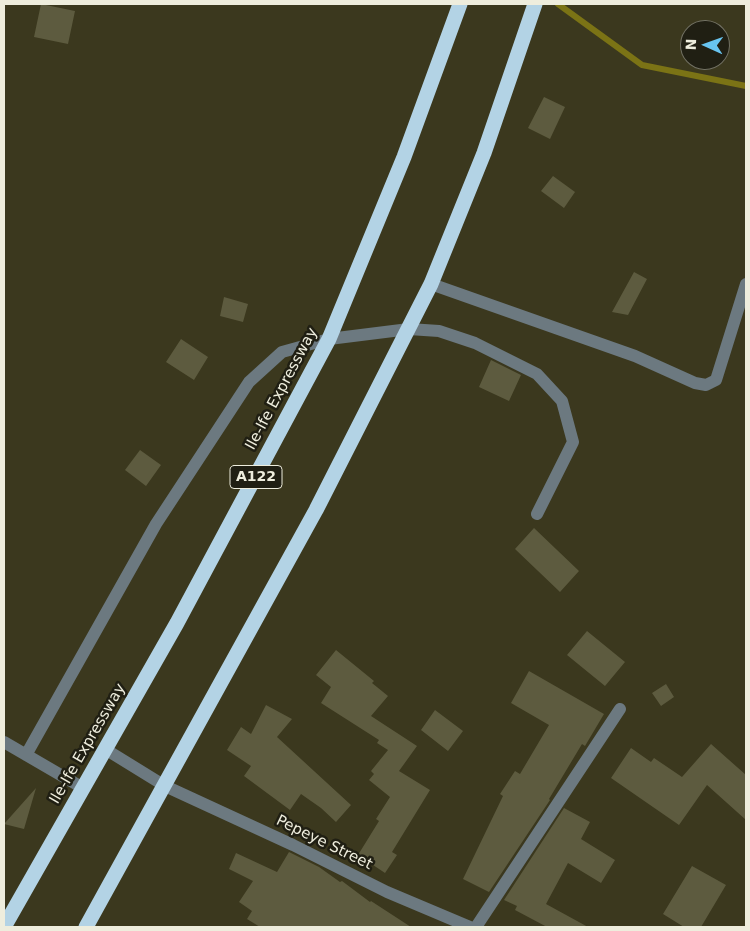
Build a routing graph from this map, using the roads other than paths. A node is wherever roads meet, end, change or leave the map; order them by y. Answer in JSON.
{"nodes":[{"id":1,"x":460,"y":4,"type":"edge"},
{"id":2,"x":535,"y":4,"type":"edge"},
{"id":3,"x":431,"y":284,"type":"junction"},
{"id":4,"x":746,"y":284,"type":"edge"},
{"id":5,"x":409,"y":328,"type":"junction"},
{"id":6,"x":329,"y":339,"type":"junction"},
{"id":7,"x":537,"y":514,"type":"dead end"},
{"id":8,"x":620,"y":710,"type":"dead end"},
{"id":9,"x":4,"y":742,"type":"edge"},
{"id":10,"x":105,"y":749,"type":"junction"},
{"id":11,"x":26,"y":755,"type":"junction"},
{"id":12,"x":165,"y":786,"type":"junction"},
{"id":13,"x":83,"y":788,"type":"junction"},
{"id":14,"x":4,"y":927,"type":"edge"},
{"id":15,"x":86,"y":927,"type":"edge"},
{"id":16,"x":470,"y":927,"type":"edge"},
{"id":17,"x":476,"y":927,"type":"edge"}],
"edges":[{"from":1,"to":6,"type":"highway","name":"Ile-Ife Expressway","number":"A122"},
{"from":2,"to":3,"type":"highway"},
{"from":3,"to":4,"type":"street"},
{"from":3,"to":5,"type":"highway"},
{"from":5,"to":6,"type":"street"},
{"from":5,"to":7,"type":"street"},
{"from":5,"to":12,"type":"highway"},
{"from":6,"to":10,"type":"highway","name":"Ile-Ife Expressway","number":"A122"},
{"from":6,"to":11,"type":"street"},
{"from":8,"to":17,"type":"street"},
{"from":9,"to":11,"type":"street"},
{"from":10,"to":12,"type":"street","name":"Pepeye Street"},
{"from":10,"to":13,"type":"highway","name":"Ile-Ife Expressway","number":"A122"},
{"from":11,"to":13,"type":"street"},
{"from":12,"to":15,"type":"highway"},
{"from":12,"to":16,"type":"street","name":"Pepeye Street"},
{"from":13,"to":14,"type":"highway","name":"Ile-Ife Expressway","number":"A122"}]}
